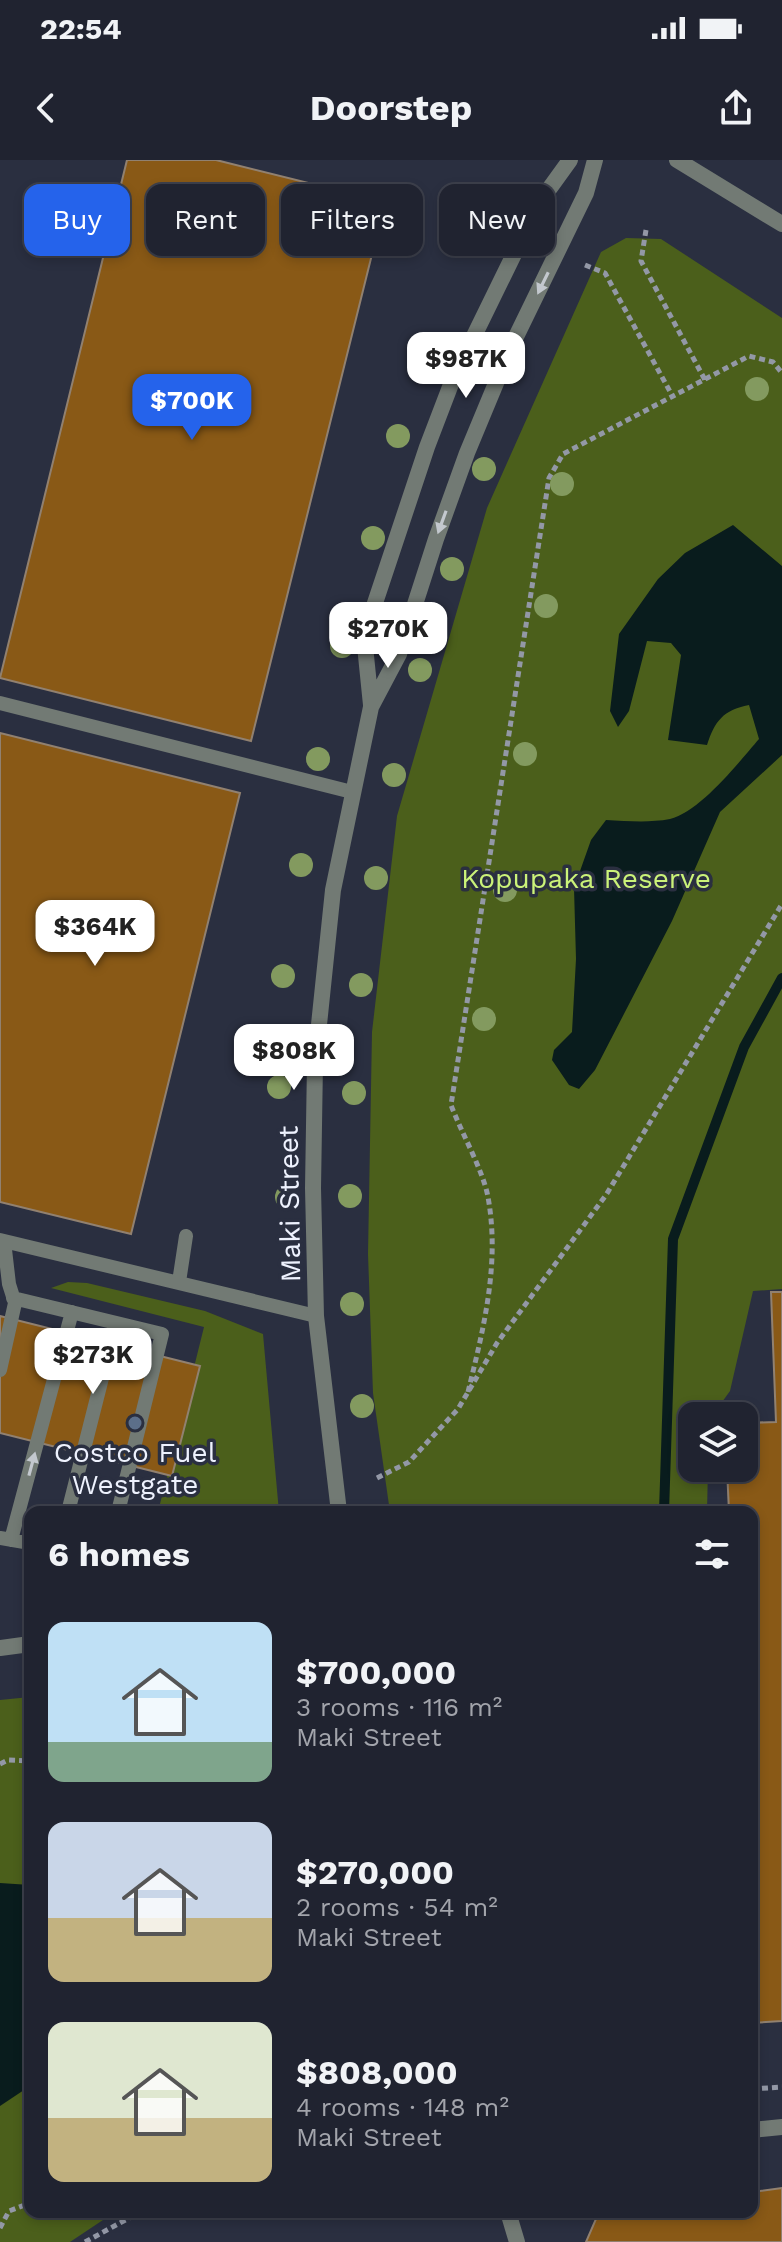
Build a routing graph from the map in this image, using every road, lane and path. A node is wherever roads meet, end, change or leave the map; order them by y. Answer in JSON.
{"nodes":[{"id":1,"x":570,"y":160,"type":"edge"},
{"id":2,"x":595,"y":160,"type":"edge"},
{"id":3,"x":677,"y":160,"type":"edge"},
{"id":4,"x":782,"y":224,"type":"edge"},
{"id":5,"x":646,"y":230,"type":"dead end"},
{"id":6,"x":585,"y":265,"type":"dead end"},
{"id":7,"x":782,"y":373,"type":"edge"},
{"id":8,"x":705,"y":380,"type":"junction"},
{"id":9,"x":673,"y":397,"type":"junction"},
{"id":10,"x":0,"y":703,"type":"edge"},
{"id":11,"x":371,"y":707,"type":"junction"},
{"id":12,"x":352,"y":792,"type":"junction"},
{"id":13,"x":782,"y":904,"type":"edge"},
{"id":14,"x":186,"y":1236,"type":"dead end"},
{"id":15,"x":2,"y":1240,"type":"edge"},
{"id":16,"x":179,"y":1282,"type":"junction"},
{"id":17,"x":13,"y":1298,"type":"junction"},
{"id":18,"x":72,"y":1312,"type":"junction"},
{"id":19,"x":316,"y":1316,"type":"junction"},
{"id":20,"x":116,"y":1323,"type":"junction"},
{"id":21,"x":0,"y":1370,"type":"edge"},
{"id":22,"x":468,"y":1392,"type":"junction"},
{"id":23,"x":377,"y":1478,"type":"dead end"},
{"id":24,"x":70,"y":1506,"type":"edge"},
{"id":25,"x":119,"y":1506,"type":"edge"},
{"id":26,"x":338,"y":1506,"type":"edge"},
{"id":27,"x":6,"y":1539,"type":"edge"},
{"id":28,"x":24,"y":1645,"type":"edge"},
{"id":29,"x":0,"y":1648,"type":"edge"},
{"id":30,"x":24,"y":1761,"type":"edge"},
{"id":31,"x":0,"y":1764,"type":"edge"},
{"id":32,"x":782,"y":2087,"type":"edge"},
{"id":33,"x":758,"y":2089,"type":"edge"},
{"id":34,"x":782,"y":2127,"type":"edge"},
{"id":35,"x":758,"y":2129,"type":"edge"},
{"id":36,"x":24,"y":2205,"type":"edge"},
{"id":37,"x":126,"y":2218,"type":"edge"},
{"id":38,"x":510,"y":2218,"type":"edge"},
{"id":39,"x":0,"y":2228,"type":"edge"},
{"id":40,"x":85,"y":2242,"type":"edge"},
{"id":41,"x":517,"y":2242,"type":"edge"}],
"edges":[{"from":1,"to":11,"type":"street","name":"Maki Street"},
{"from":2,"to":11,"type":"street","name":"Maki Street","one_way":true},
{"from":3,"to":4,"type":"street"},
{"from":5,"to":8,"type":"path"},
{"from":6,"to":9,"type":"path"},
{"from":7,"to":8,"type":"path"},
{"from":8,"to":9,"type":"path"},
{"from":9,"to":22,"type":"path"},
{"from":10,"to":12,"type":"lane"},
{"from":11,"to":12,"type":"street","name":"Maki Street"},
{"from":12,"to":19,"type":"street","name":"Maki Street"},
{"from":13,"to":22,"type":"path"},
{"from":14,"to":16,"type":"lane"},
{"from":15,"to":16,"type":"lane"},
{"from":15,"to":17,"type":"lane"},
{"from":16,"to":19,"type":"lane"},
{"from":17,"to":18,"type":"lane"},
{"from":17,"to":21,"type":"lane"},
{"from":18,"to":20,"type":"lane"},
{"from":27,"to":18,"type":"lane","one_way":true},
{"from":19,"to":26,"type":"street","name":"Maki Street"},
{"from":20,"to":24,"type":"lane"},
{"from":20,"to":25,"type":"lane"},
{"from":22,"to":23,"type":"path"},
{"from":28,"to":29,"type":"street"},
{"from":30,"to":31,"type":"path"},
{"from":32,"to":33,"type":"path"},
{"from":34,"to":35,"type":"street"},
{"from":36,"to":39,"type":"path"},
{"from":37,"to":40,"type":"path"},
{"from":38,"to":41,"type":"street"}]}
